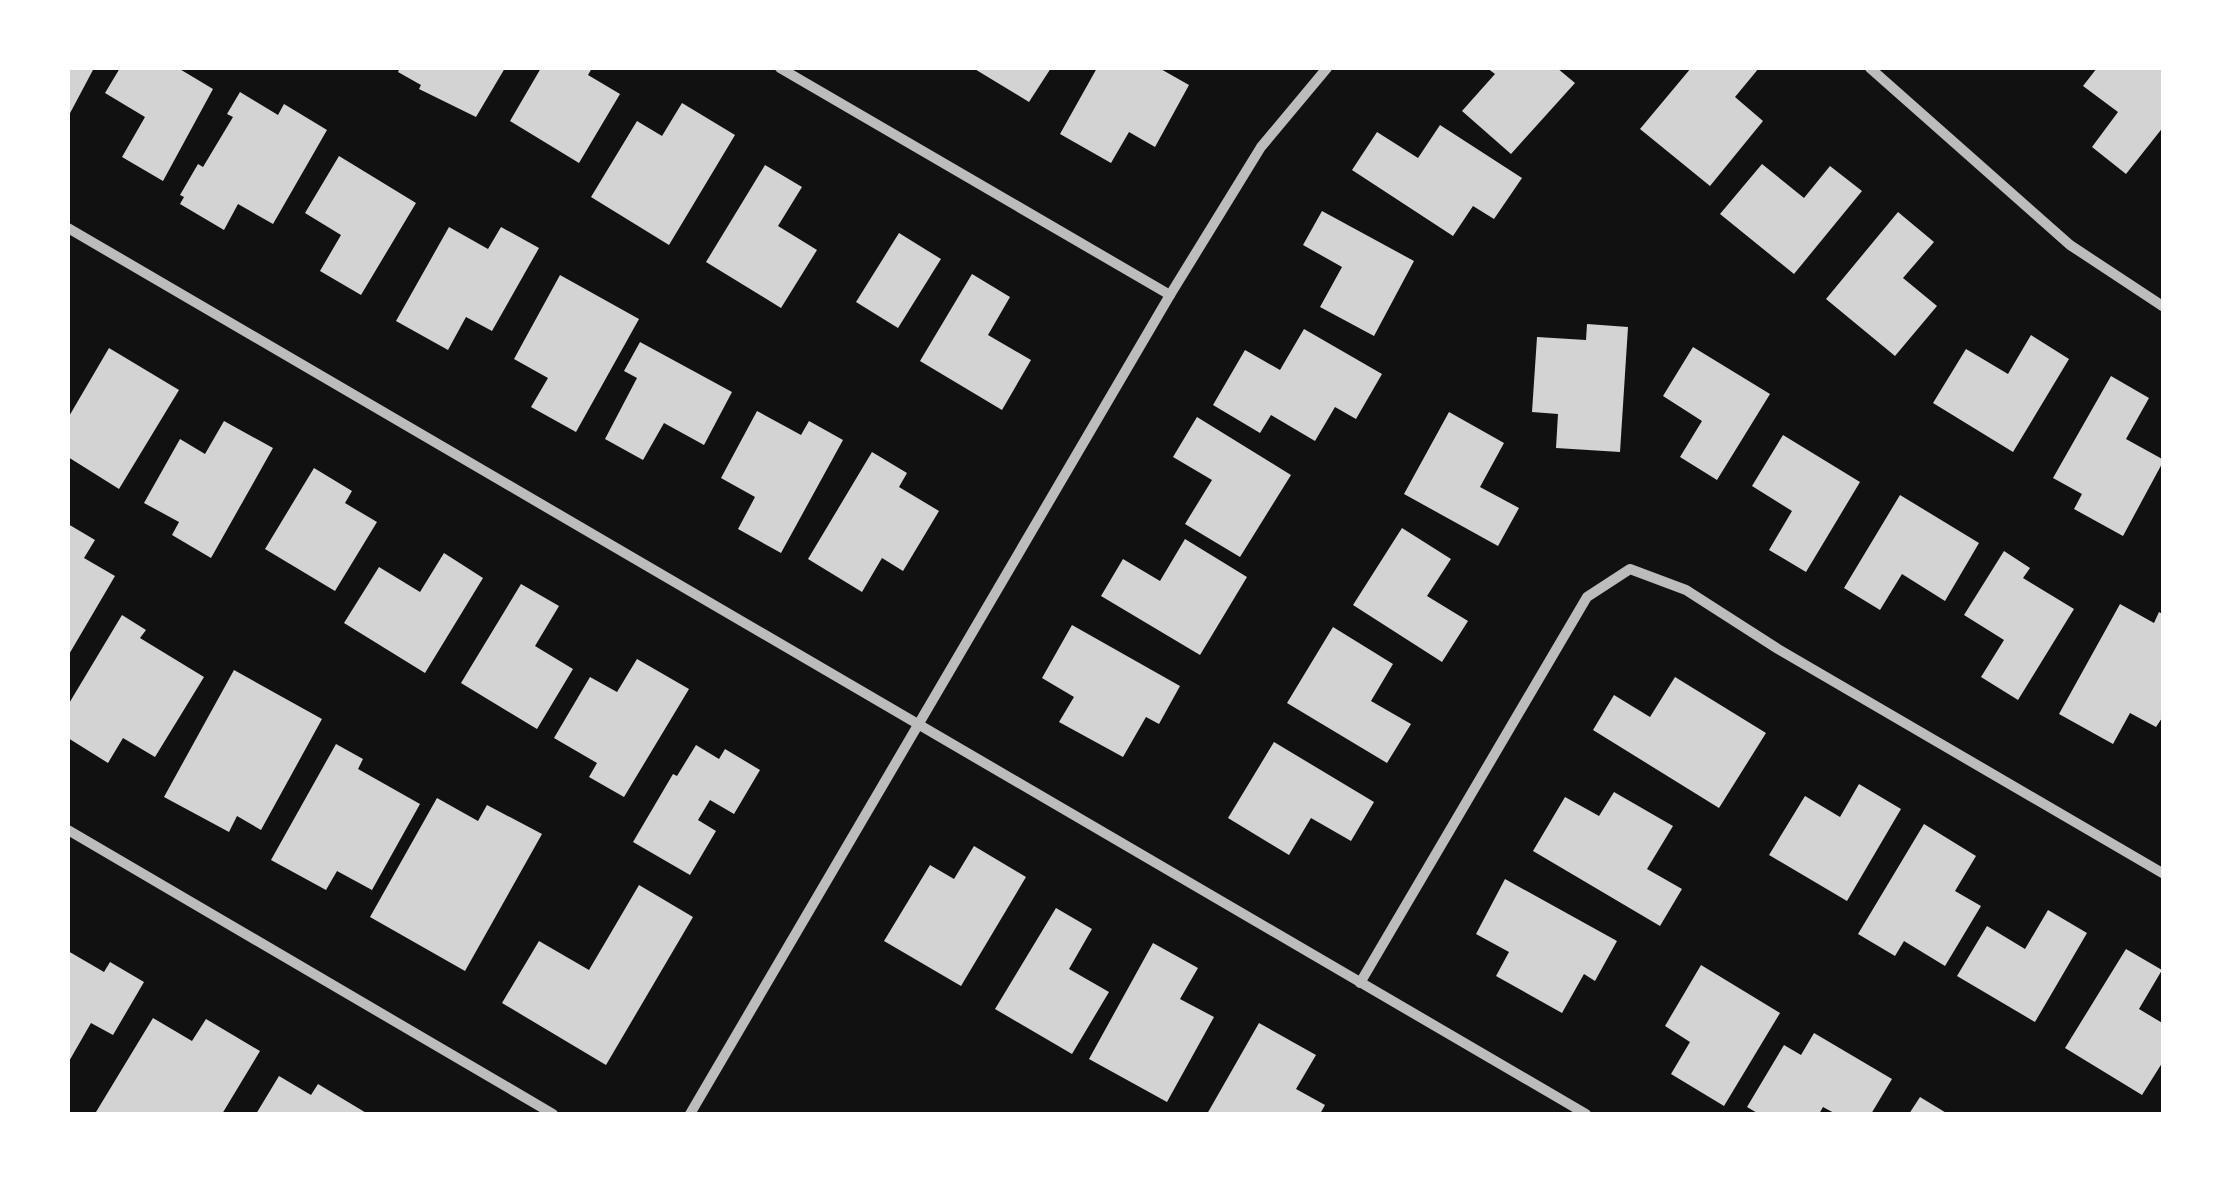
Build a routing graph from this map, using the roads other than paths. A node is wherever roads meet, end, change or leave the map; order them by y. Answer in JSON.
{"nodes":[{"id":1,"x":780,"y":68,"type":"edge"},
{"id":2,"x":1327,"y":68,"type":"edge"},
{"id":3,"x":1870,"y":68,"type":"edge"},
{"id":4,"x":68,"y":228,"type":"edge"},
{"id":5,"x":1170,"y":295,"type":"junction"},
{"id":6,"x":2164,"y":307,"type":"edge"},
{"id":7,"x":918,"y":725,"type":"junction"},
{"id":8,"x":68,"y":830,"type":"edge"},
{"id":9,"x":2164,"y":874,"type":"edge"},
{"id":10,"x":1360,"y":983,"type":"junction"},
{"id":11,"x":552,"y":1114,"type":"edge"},
{"id":12,"x":690,"y":1114,"type":"edge"},
{"id":13,"x":1586,"y":1114,"type":"edge"}],
"edges":[{"from":1,"to":5,"type":"street"},
{"from":2,"to":5,"type":"street"},
{"from":3,"to":6,"type":"street"},
{"from":4,"to":7,"type":"street"},
{"from":5,"to":7,"type":"street"},
{"from":7,"to":10,"type":"street"},
{"from":7,"to":12,"type":"street"},
{"from":8,"to":11,"type":"street"},
{"from":9,"to":10,"type":"street"},
{"from":10,"to":13,"type":"street"}]}
